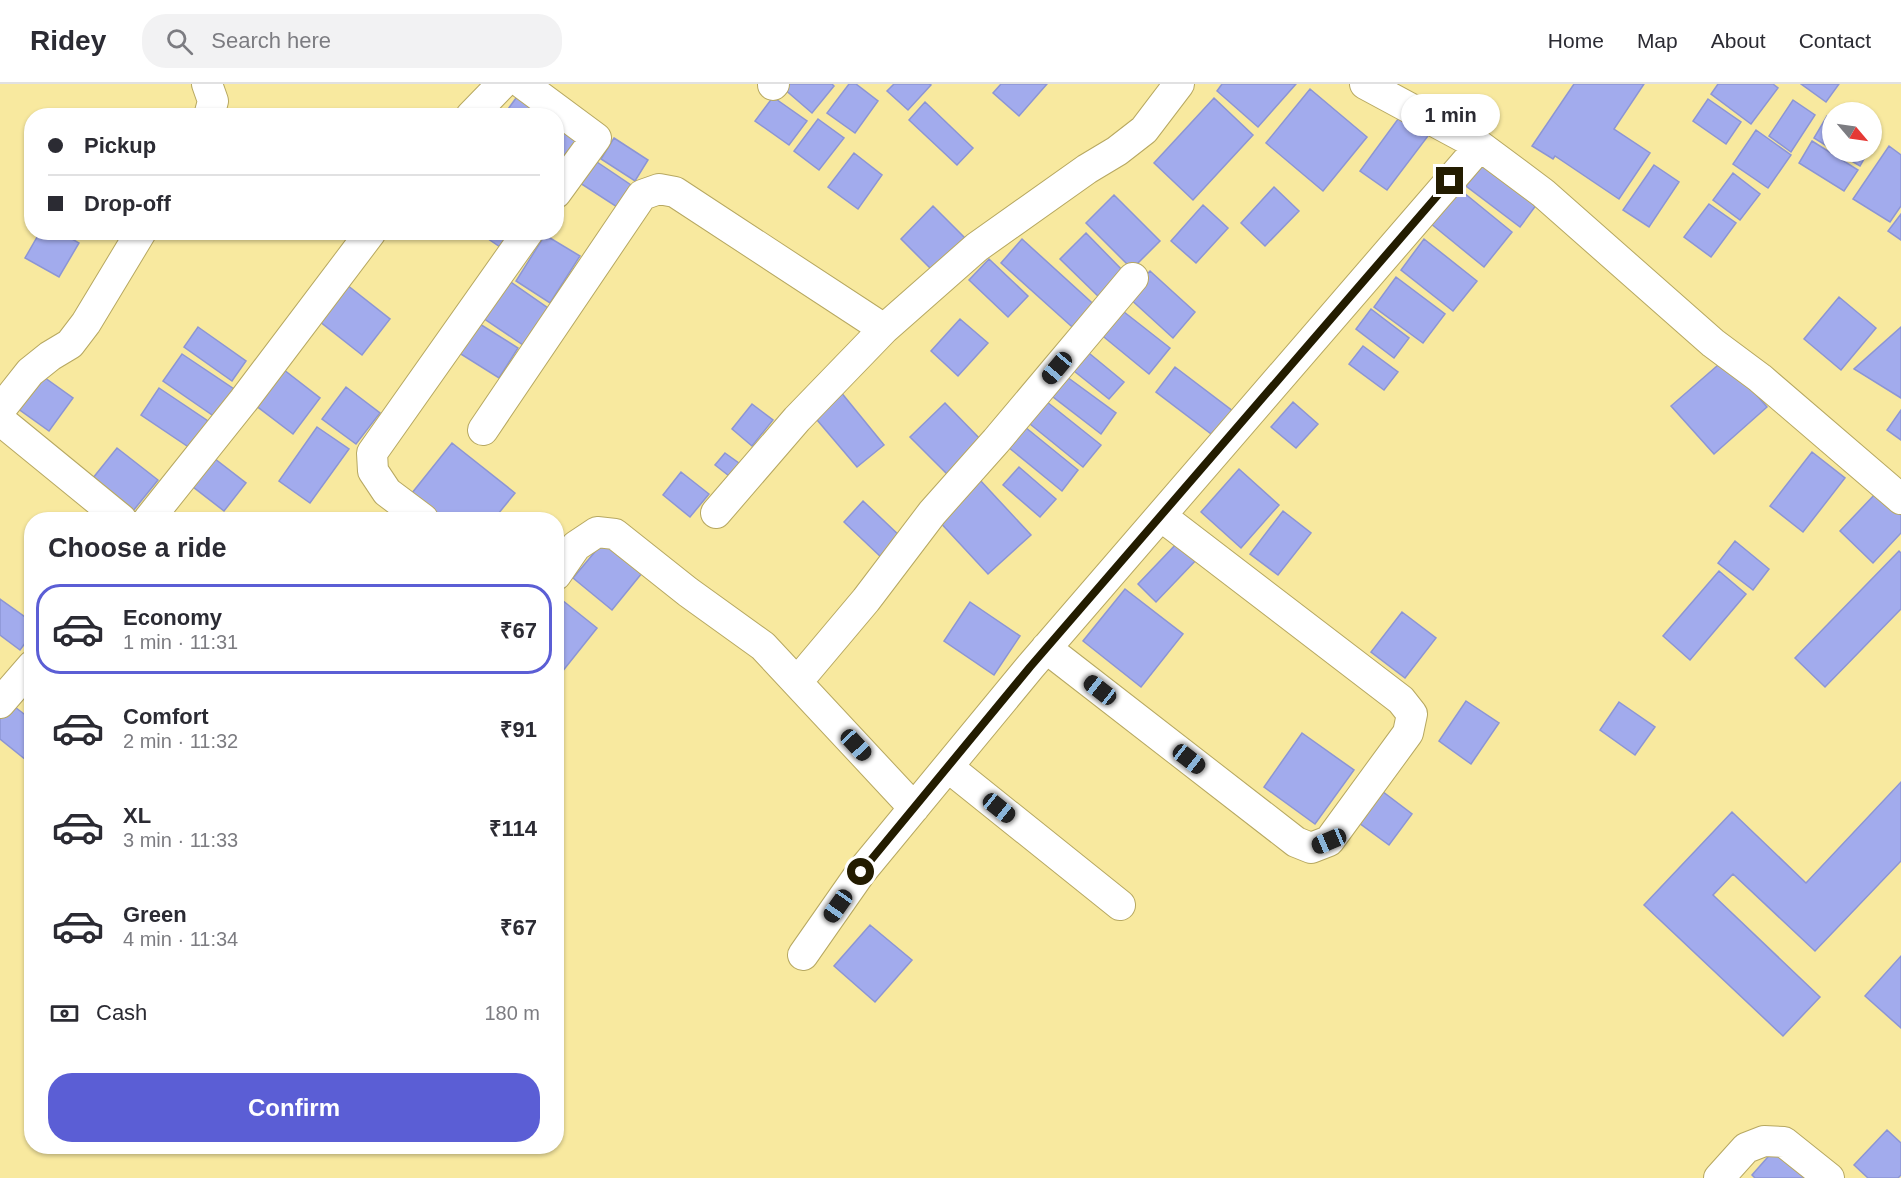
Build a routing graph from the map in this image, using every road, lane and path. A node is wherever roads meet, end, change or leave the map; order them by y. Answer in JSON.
{"nodes":[{"id":1,"x":207,"y":84,"type":"edge"},
{"id":2,"x":502,"y":84,"type":"edge"},
{"id":3,"x":523,"y":84,"type":"edge"},
{"id":4,"x":1179,"y":84,"type":"edge"},
{"id":5,"x":1365,"y":84,"type":"edge"},
{"id":6,"x":211,"y":108,"type":"edge"},
{"id":7,"x":479,"y":108,"type":"edge"},
{"id":8,"x":555,"y":108,"type":"edge"},
{"id":9,"x":564,"y":114,"type":"edge"},
{"id":10,"x":1480,"y":146,"type":"junction"},
{"id":11,"x":564,"y":182,"type":"edge"},
{"id":12,"x":136,"y":240,"type":"edge"},
{"id":13,"x":365,"y":240,"type":"edge"},
{"id":14,"x":522,"y":240,"type":"edge"},
{"id":15,"x":1133,"y":278,"type":"dead end"},
{"id":16,"x":884,"y":328,"type":"junction"},
{"id":17,"x":0,"y":410,"type":"edge"},
{"id":18,"x":0,"y":420,"type":"edge"},
{"id":19,"x":483,"y":430,"type":"dead end"},
{"id":20,"x":1901,"y":499,"type":"edge"},
{"id":21,"x":112,"y":512,"type":"edge"},
{"id":22,"x":155,"y":512,"type":"edge"},
{"id":23,"x":414,"y":512,"type":"edge"},
{"id":24,"x":716,"y":513,"type":"dead end"},
{"id":25,"x":1161,"y":516,"type":"junction"},
{"id":26,"x":564,"y":563,"type":"edge"},
{"id":27,"x":1046,"y":648,"type":"junction"},
{"id":28,"x":24,"y":675,"type":"edge"},
{"id":29,"x":797,"y":682,"type":"junction"},
{"id":30,"x":0,"y":703,"type":"edge"},
{"id":31,"x":948,"y":767,"type":"junction"},
{"id":32,"x":914,"y":808,"type":"junction"},
{"id":33,"x":1120,"y":905,"type":"dead end"},
{"id":34,"x":803,"y":955,"type":"dead end"},
{"id":35,"x":1719,"y":1178,"type":"edge"},
{"id":36,"x":1829,"y":1178,"type":"edge"}],
"edges":[{"from":1,"to":6,"type":"street"},
{"from":2,"to":7,"type":"street"},
{"from":3,"to":8,"type":"street"},
{"from":4,"to":16,"type":"street"},
{"from":5,"to":10,"type":"street"},
{"from":9,"to":11,"type":"street"},
{"from":10,"to":20,"type":"street"},
{"from":10,"to":25,"type":"street"},
{"from":12,"to":17,"type":"street"},
{"from":13,"to":22,"type":"street"},
{"from":14,"to":23,"type":"street"},
{"from":15,"to":29,"type":"street"},
{"from":16,"to":19,"type":"street"},
{"from":16,"to":24,"type":"street"},
{"from":18,"to":21,"type":"street"},
{"from":25,"to":27,"type":"street"},
{"from":25,"to":27,"type":"street"},
{"from":26,"to":29,"type":"street"},
{"from":27,"to":31,"type":"street"},
{"from":28,"to":30,"type":"street"},
{"from":29,"to":32,"type":"street"},
{"from":31,"to":32,"type":"street"},
{"from":31,"to":33,"type":"street"},
{"from":32,"to":34,"type":"street"},
{"from":35,"to":36,"type":"street"}]}
